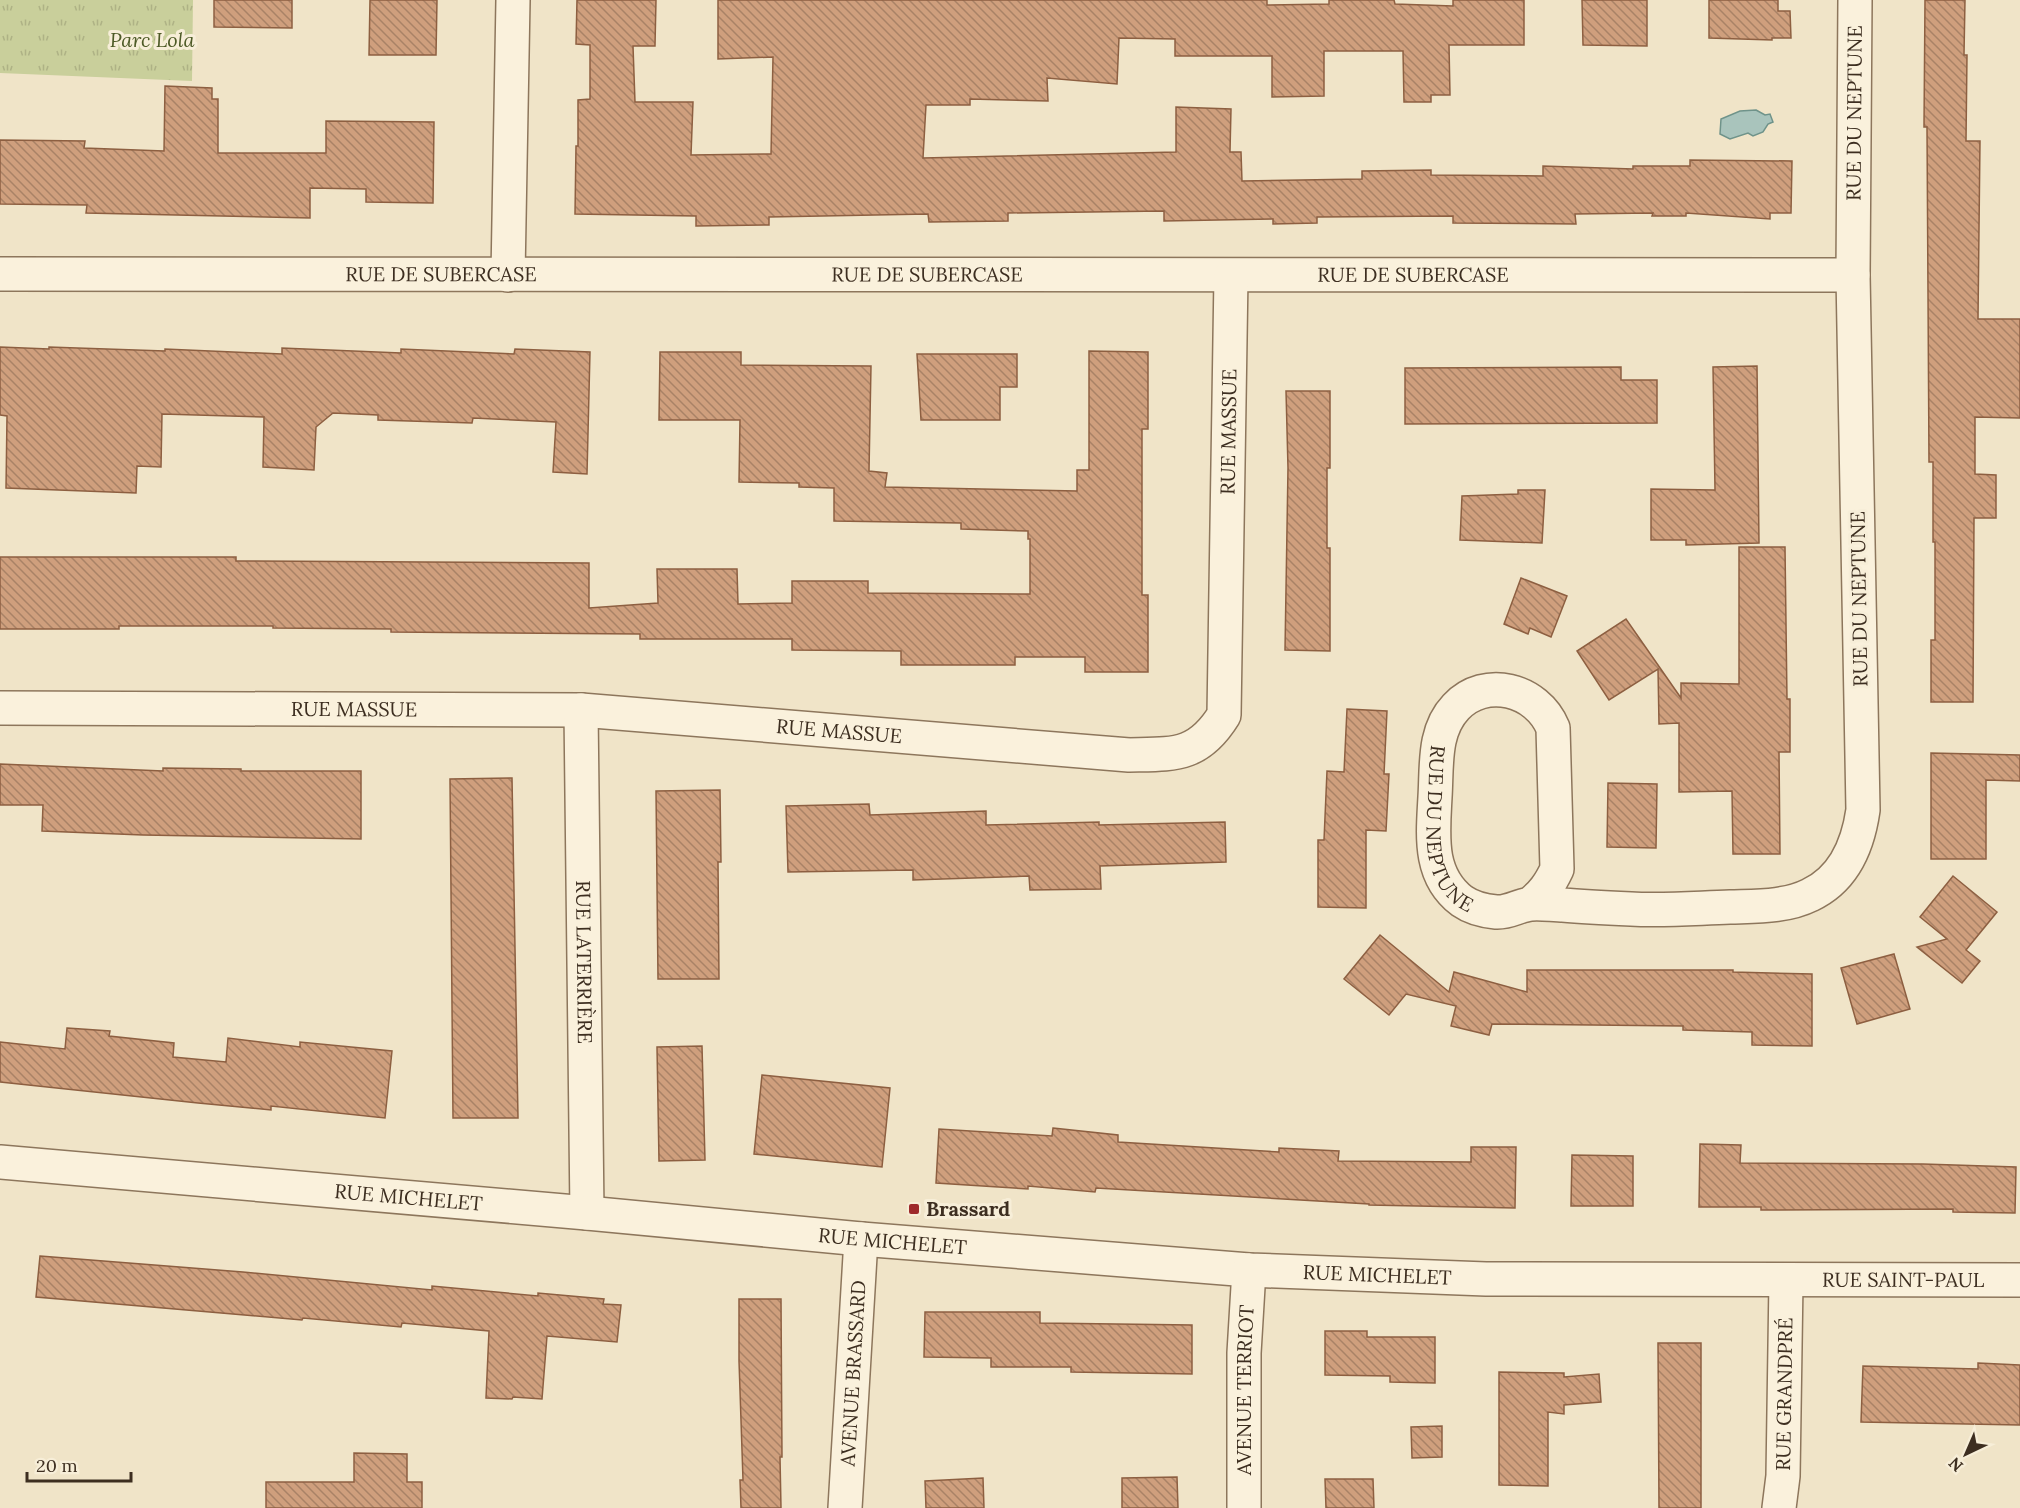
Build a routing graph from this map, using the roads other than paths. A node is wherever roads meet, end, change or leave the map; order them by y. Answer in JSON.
{"nodes":[{"id":1,"x":513,"y":0,"type":"edge"},
{"id":2,"x":1855,"y":0,"type":"edge"},
{"id":3,"x":0,"y":274,"type":"edge"},
{"id":4,"x":508,"y":275,"type":"junction"},
{"id":5,"x":1852,"y":275,"type":"junction"},
{"id":6,"x":1231,"y":276,"type":"junction"},
{"id":7,"x":0,"y":708,"type":"edge"},
{"id":8,"x":581,"y":710,"type":"junction"},
{"id":9,"x":1530,"y":904,"type":"junction"},
{"id":10,"x":0,"y":1162,"type":"edge"},
{"id":11,"x":587,"y":1213,"type":"junction"},
{"id":12,"x":861,"y":1239,"type":"junction"},
{"id":13,"x":1249,"y":1270,"type":"junction"},
{"id":14,"x":2020,"y":1280,"type":"edge"},
{"id":15,"x":1786,"y":1281,"type":"junction"},
{"id":16,"x":845,"y":1508,"type":"edge"},
{"id":17,"x":1244,"y":1508,"type":"edge"},
{"id":18,"x":1779,"y":1508,"type":"edge"}],
"edges":[{"from":1,"to":4,"type":"street"},
{"from":2,"to":5,"type":"street","name":"RUE DU NEPTUNE"},
{"from":3,"to":4,"type":"street","name":"RUE DE SUBERCASE"},
{"from":4,"to":6,"type":"street","name":"RUE DE SUBERCASE"},
{"from":5,"to":6,"type":"street","name":"RUE DE SUBERCASE"},
{"from":5,"to":9,"type":"street","name":"RUE DU NEPTUNE"},
{"from":6,"to":8,"type":"street","name":"RUE MASSUE"},
{"from":7,"to":8,"type":"street","name":"RUE MASSUE"},
{"from":8,"to":11,"type":"street","name":"RUE LATERRIÈRE"},
{"from":9,"to":9,"type":"street","name":"RUE DU NEPTUNE"},
{"from":10,"to":11,"type":"street","name":"RUE MICHELET"},
{"from":11,"to":12,"type":"street","name":"RUE MICHELET"},
{"from":12,"to":13,"type":"street","name":"RUE MICHELET"},
{"from":12,"to":16,"type":"street","name":"AVENUE BRASSARD"},
{"from":13,"to":15,"type":"street","name":"RUE MICHELET"},
{"from":13,"to":17,"type":"street","name":"AVENUE TERRIOT"},
{"from":14,"to":15,"type":"street","name":"RUE SAINT-PAUL"},
{"from":15,"to":18,"type":"street","name":"RUE GRANDPRÉ"}]}
